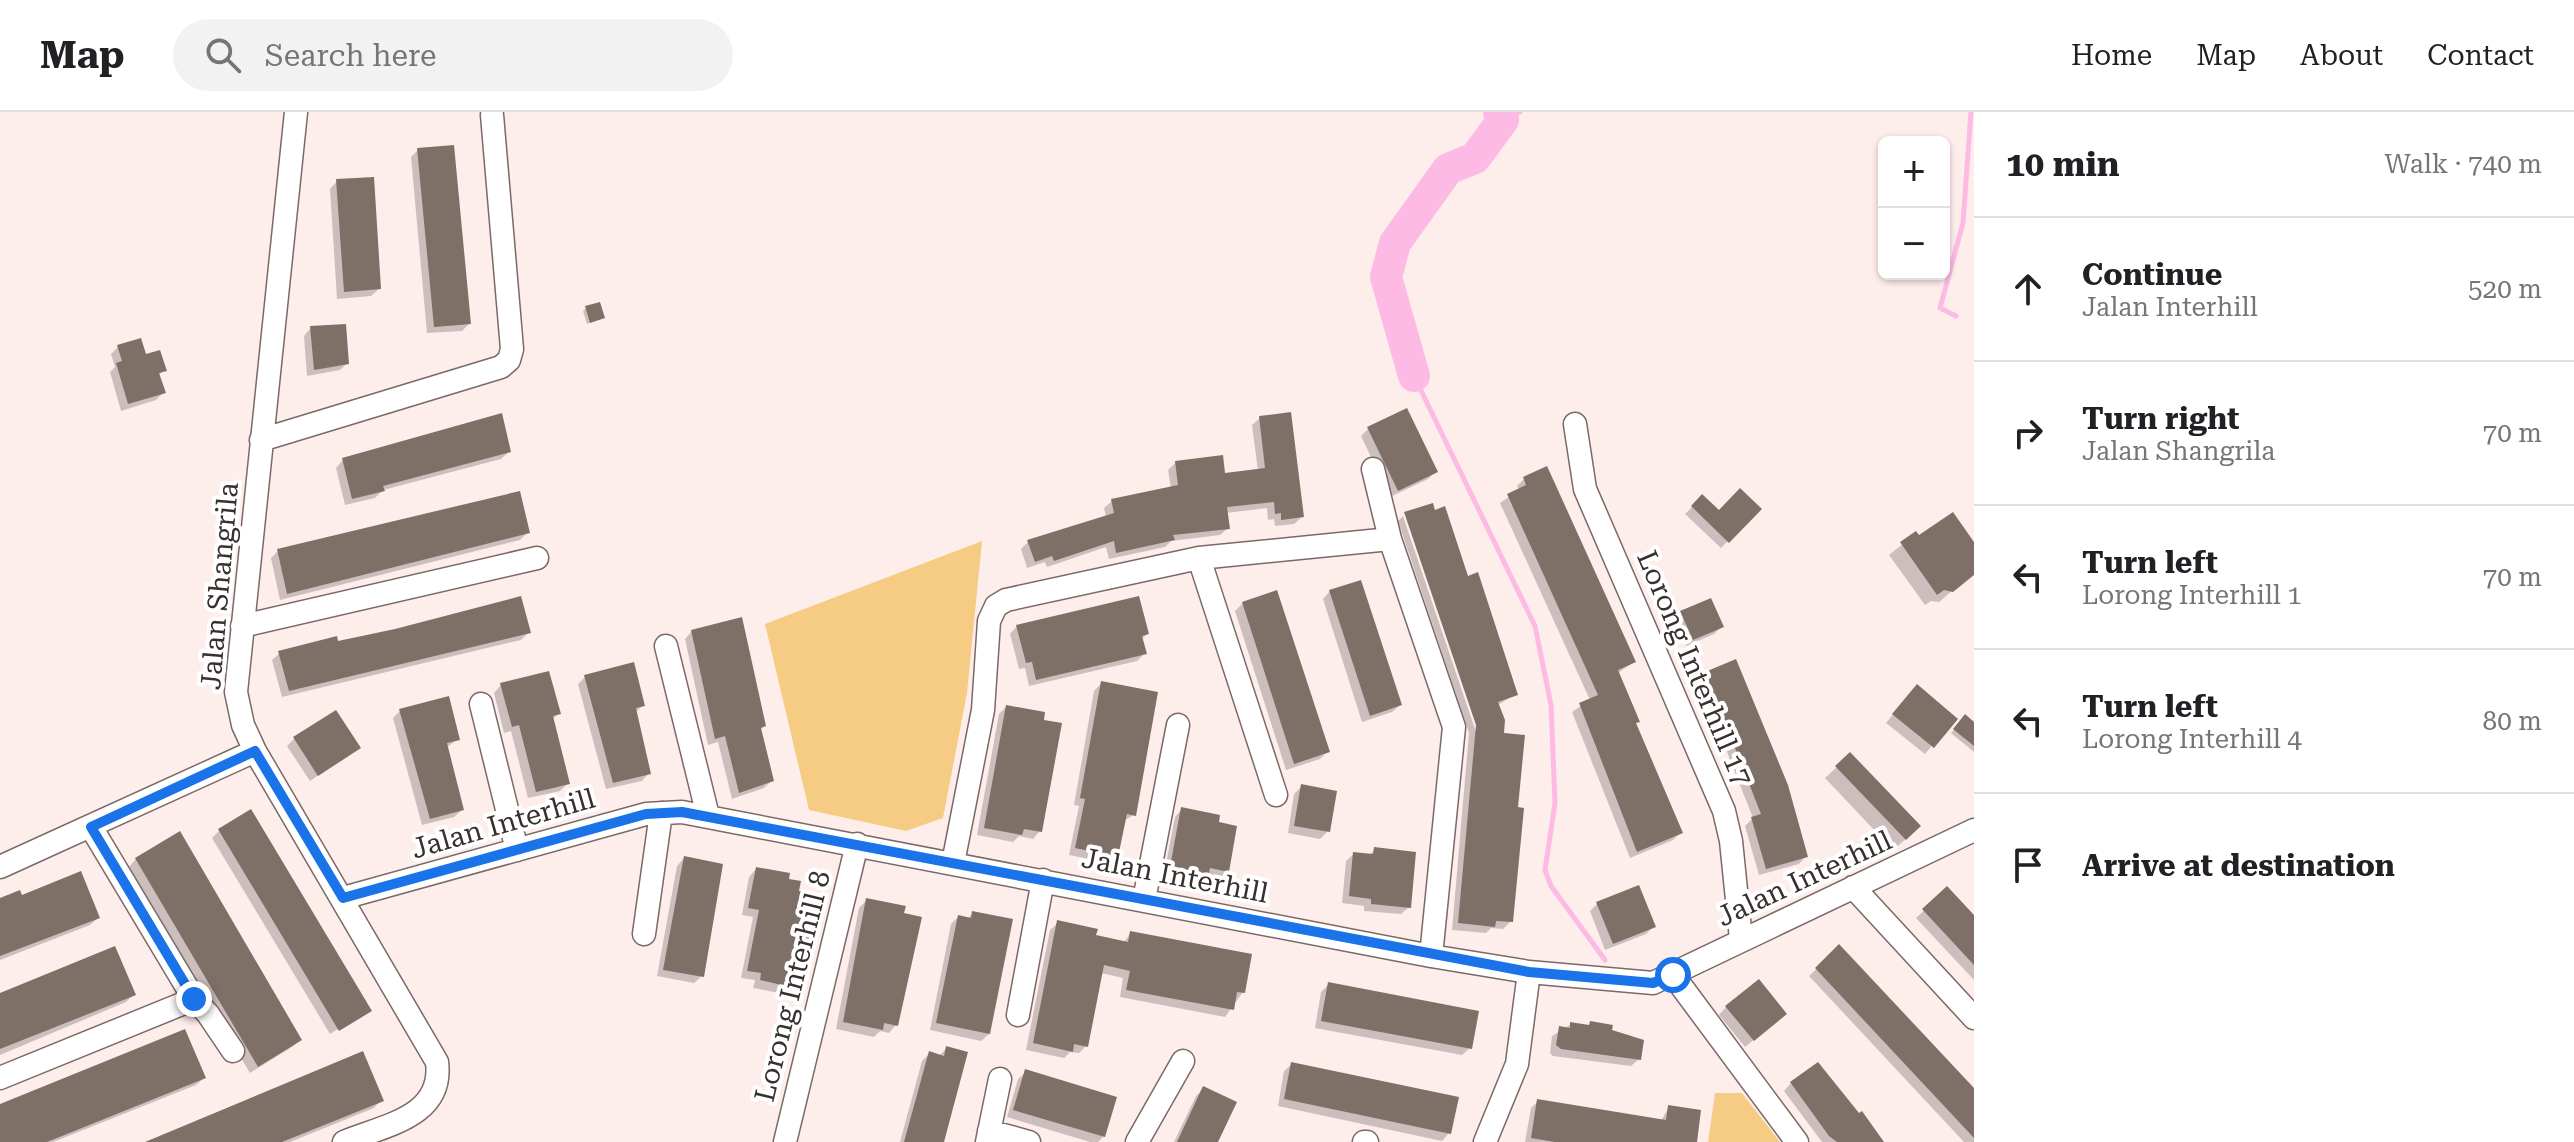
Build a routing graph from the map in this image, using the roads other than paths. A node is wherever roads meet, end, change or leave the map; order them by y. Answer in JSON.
{"nodes":[{"id":1,"x":296,"y":112,"type":"edge"},
{"id":2,"x":492,"y":115,"type":"dead end"},
{"id":3,"x":1575,"y":424,"type":"dead end"},
{"id":4,"x":261,"y":440,"type":"junction"},
{"id":5,"x":1373,"y":469,"type":"dead end"},
{"id":6,"x":1390,"y":539,"type":"junction"},
{"id":7,"x":537,"y":558,"type":"dead end"},
{"id":8,"x":1199,"y":558,"type":"junction"},
{"id":9,"x":242,"y":626,"type":"junction"},
{"id":10,"x":666,"y":646,"type":"dead end"},
{"id":11,"x":481,"y":704,"type":"dead end"},
{"id":12,"x":1178,"y":725,"type":"dead end"},
{"id":13,"x":255,"y":751,"type":"junction"},
{"id":14,"x":1276,"y":795,"type":"dead end"},
{"id":15,"x":661,"y":813,"type":"junction"},
{"id":16,"x":708,"y":816,"type":"junction"},
{"id":17,"x":91,"y":827,"type":"junction"},
{"id":18,"x":1974,"y":830,"type":"edge"},
{"id":19,"x":857,"y":844,"type":"junction"},
{"id":20,"x":517,"y":850,"type":"junction"},
{"id":21,"x":953,"y":863,"type":"junction"},
{"id":22,"x":0,"y":867,"type":"edge"},
{"id":23,"x":1043,"y":880,"type":"junction"},
{"id":24,"x":1853,"y":887,"type":"junction"},
{"id":25,"x":343,"y":898,"type":"junction"},
{"id":26,"x":1144,"y":900,"type":"junction"},
{"id":27,"x":644,"y":934,"type":"dead end"},
{"id":28,"x":1741,"y":939,"type":"junction"},
{"id":29,"x":1431,"y":956,"type":"junction"},
{"id":30,"x":1529,"y":972,"type":"junction"},
{"id":31,"x":1673,"y":975,"type":"junction"},
{"id":32,"x":194,"y":999,"type":"junction"},
{"id":33,"x":1018,"y":1015,"type":"dead end"},
{"id":34,"x":1974,"y":1018,"type":"edge"},
{"id":35,"x":233,"y":1051,"type":"dead end"},
{"id":36,"x":1183,"y":1061,"type":"dead end"},
{"id":37,"x":0,"y":1078,"type":"edge"},
{"id":38,"x":1000,"y":1079,"type":"dead end"},
{"id":39,"x":988,"y":1136,"type":"edge"},
{"id":40,"x":344,"y":1142,"type":"edge"},
{"id":41,"x":785,"y":1142,"type":"edge"},
{"id":42,"x":1029,"y":1142,"type":"edge"},
{"id":43,"x":1137,"y":1142,"type":"edge"},
{"id":44,"x":1485,"y":1142,"type":"edge"},
{"id":45,"x":1797,"y":1142,"type":"edge"}],
"edges":[{"from":1,"to":4,"type":"street","name":"Jalan Shangrila"},
{"from":2,"to":4,"type":"street"},
{"from":3,"to":28,"type":"street","name":"Lorong Interhill 17"},
{"from":4,"to":9,"type":"street","name":"Jalan Shangrila"},
{"from":5,"to":6,"type":"street"},
{"from":6,"to":8,"type":"street"},
{"from":6,"to":29,"type":"street"},
{"from":7,"to":9,"type":"street"},
{"from":8,"to":14,"type":"street"},
{"from":8,"to":21,"type":"street"},
{"from":9,"to":13,"type":"street","name":"Jalan Shangrila"},
{"from":10,"to":16,"type":"street"},
{"from":11,"to":20,"type":"street"},
{"from":12,"to":26,"type":"street"},
{"from":13,"to":17,"type":"street"},
{"from":13,"to":25,"type":"street","name":"Jalan Shangrila"},
{"from":15,"to":16,"type":"street","name":"Jalan Interhill"},
{"from":15,"to":20,"type":"street","name":"Jalan Interhill"},
{"from":15,"to":27,"type":"street"},
{"from":16,"to":19,"type":"street","name":"Jalan Interhill"},
{"from":17,"to":22,"type":"street"},
{"from":17,"to":32,"type":"street"},
{"from":18,"to":24,"type":"street","name":"Jalan Interhill"},
{"from":19,"to":21,"type":"street","name":"Jalan Interhill"},
{"from":19,"to":41,"type":"street","name":"Lorong Interhill 8"},
{"from":20,"to":25,"type":"street","name":"Jalan Interhill"},
{"from":21,"to":23,"type":"street","name":"Jalan Interhill"},
{"from":23,"to":26,"type":"street","name":"Jalan Interhill"},
{"from":23,"to":33,"type":"street"},
{"from":24,"to":28,"type":"street","name":"Jalan Interhill"},
{"from":24,"to":34,"type":"street"},
{"from":25,"to":40,"type":"street","name":"Jalan Shangrila"},
{"from":26,"to":29,"type":"street","name":"Jalan Interhill"},
{"from":28,"to":31,"type":"street","name":"Jalan Interhill"},
{"from":29,"to":30,"type":"street","name":"Jalan Interhill"},
{"from":30,"to":31,"type":"street","name":"Jalan Interhill"},
{"from":30,"to":44,"type":"street"},
{"from":31,"to":45,"type":"street"},
{"from":32,"to":35,"type":"street"},
{"from":32,"to":37,"type":"street"},
{"from":36,"to":43,"type":"street"},
{"from":38,"to":39,"type":"street"},
{"from":39,"to":42,"type":"street"}]}
